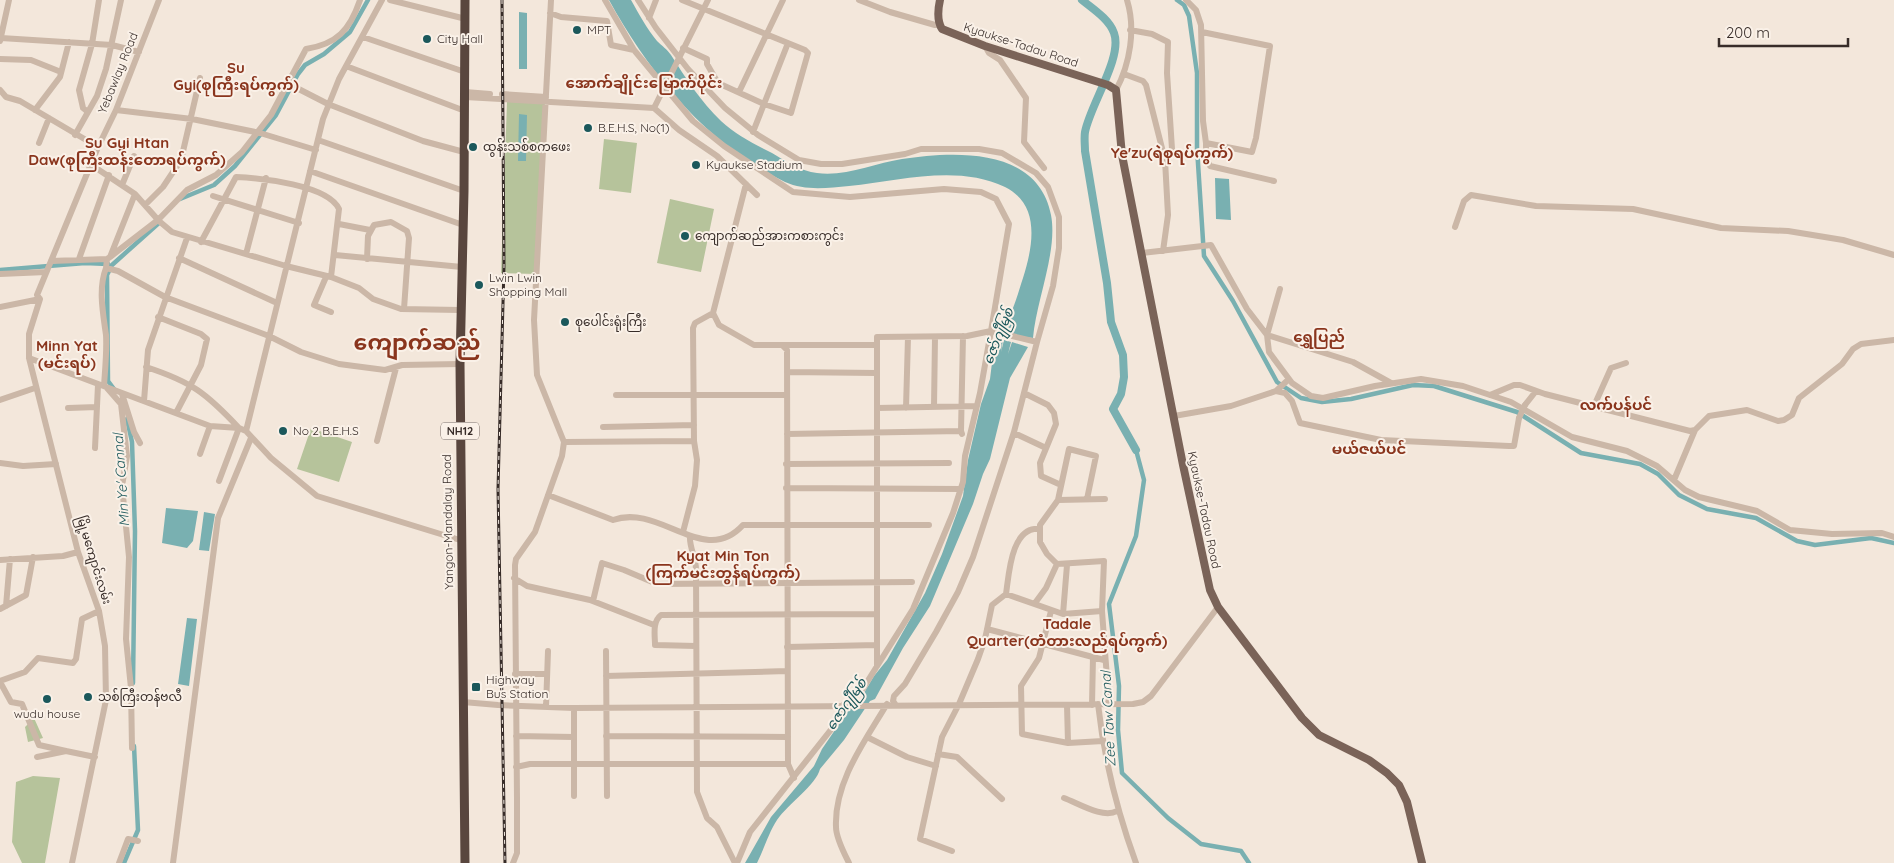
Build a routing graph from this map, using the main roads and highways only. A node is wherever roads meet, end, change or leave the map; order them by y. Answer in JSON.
{"nodes":[{"id":1,"x":465,"y":0,"type":"edge"},
{"id":2,"x":940,"y":0,"type":"edge"},
{"id":3,"x":465,"y":863,"type":"edge"},
{"id":4,"x":1422,"y":863,"type":"edge"}],
"edges":[{"from":1,"to":3,"type":"highway","name":"Yangon-Mandalay Road","number":"NH12"},
{"from":2,"to":4,"type":"main road","name":"Kyaukse-Tadau Road"}]}
